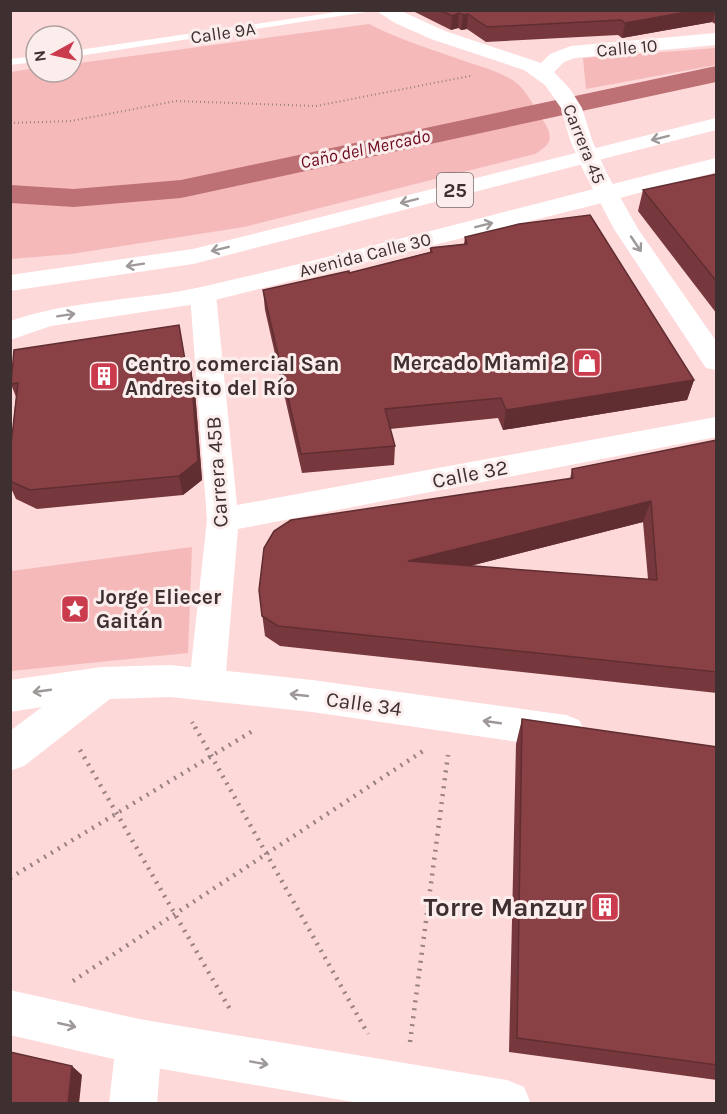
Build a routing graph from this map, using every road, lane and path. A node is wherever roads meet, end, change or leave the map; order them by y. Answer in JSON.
{"nodes":[{"id":1,"x":374,"y":10,"type":"edge"},
{"id":2,"x":384,"y":10,"type":"edge"},
{"id":3,"x":717,"y":39,"type":"edge"},
{"id":4,"x":84,"y":52,"type":"edge"},
{"id":5,"x":544,"y":71,"type":"junction"},
{"id":6,"x":471,"y":76,"type":"dead end"},
{"id":7,"x":10,"y":123,"type":"edge"},
{"id":8,"x":717,"y":124,"type":"edge"},
{"id":9,"x":588,"y":156,"type":"junction"},
{"id":10,"x":717,"y":165,"type":"edge"},
{"id":11,"x":605,"y":195,"type":"junction"},
{"id":12,"x":10,"y":283,"type":"edge"},
{"id":13,"x":203,"y":295,"type":"junction"},
{"id":14,"x":10,"y":332,"type":"edge"},
{"id":15,"x":717,"y":361,"type":"edge"},
{"id":16,"x":717,"y":427,"type":"edge"},
{"id":17,"x":223,"y":520,"type":"junction"},
{"id":18,"x":170,"y":681,"type":"junction"},
{"id":19,"x":102,"y":683,"type":"junction"},
{"id":20,"x":207,"y":684,"type":"junction"},
{"id":21,"x":10,"y":696,"type":"edge"},
{"id":22,"x":312,"y":696,"type":"junction"},
{"id":23,"x":50,"y":723,"type":"junction"},
{"id":24,"x":462,"y":726,"type":"junction"},
{"id":25,"x":601,"y":737,"type":"edge"},
{"id":26,"x":10,"y":754,"type":"edge"},
{"id":27,"x":211,"y":756,"type":"junction"},
{"id":28,"x":117,"y":813,"type":"junction"},
{"id":29,"x":266,"y":854,"type":"junction"},
{"id":30,"x":10,"y":878,"type":"edge"},
{"id":31,"x":175,"y":914,"type":"junction"},
{"id":32,"x":19,"y":1014,"type":"edge"},
{"id":33,"x":139,"y":1042,"type":"junction"},
{"id":34,"x":261,"y":1063,"type":"junction"},
{"id":35,"x":404,"y":1087,"type":"junction"},
{"id":36,"x":132,"y":1104,"type":"edge"},
{"id":37,"x":507,"y":1104,"type":"edge"}],
"edges":[{"from":1,"to":4,"type":"lane","name":"Calle 9A"},
{"from":2,"to":5,"type":"main road","name":"Carrera 45"},
{"from":3,"to":5,"type":"main road","name":"Calle 10"},
{"from":5,"to":9,"type":"main road","name":"Carrera 45"},
{"from":6,"to":7,"type":"path"},
{"from":8,"to":9,"type":"main road","name":"Avenida Calle 30","number":"25","one_way":true},
{"from":9,"to":11,"type":"main road","name":"Carrera 45"},
{"from":9,"to":12,"type":"main road","name":"Avenida Calle 30","number":"25","one_way":true},
{"from":10,"to":11,"type":"main road","name":"Avenida Calle 30","number":"25"},
{"from":13,"to":11,"type":"main road","name":"Avenida Calle 30","number":"25","one_way":true},
{"from":11,"to":15,"type":"main road","name":"Carrera 45","one_way":true},
{"from":14,"to":13,"type":"main road","name":"Avenida Calle 30","number":"25","one_way":true},
{"from":13,"to":17,"type":"main road","name":"Carrera 45B"},
{"from":16,"to":17,"type":"main road","name":"Calle 32"},
{"from":17,"to":20,"type":"main road","name":"Carrera 45B"},
{"from":18,"to":19,"type":"main road","name":"Calle 34"},
{"from":18,"to":20,"type":"main road","name":"Calle 34"},
{"from":18,"to":27,"type":"path"},
{"from":19,"to":21,"type":"main road","name":"Calle 34","one_way":true},
{"from":19,"to":23,"type":"main road"},
{"from":22,"to":20,"type":"main road","name":"Calle 34","one_way":true},
{"from":22,"to":24,"type":"main road","name":"Calle 34"},
{"from":22,"to":27,"type":"path"},
{"from":23,"to":26,"type":"main road"},
{"from":23,"to":28,"type":"path"},
{"from":25,"to":24,"type":"main road","name":"Calle 34","one_way":true},
{"from":24,"to":29,"type":"path"},
{"from":24,"to":35,"type":"path"},
{"from":27,"to":28,"type":"path"},
{"from":27,"to":29,"type":"path"},
{"from":28,"to":30,"type":"path"},
{"from":28,"to":31,"type":"path"},
{"from":29,"to":31,"type":"path"},
{"from":29,"to":35,"type":"path"},
{"from":31,"to":32,"type":"path"},
{"from":31,"to":34,"type":"path"},
{"from":32,"to":33,"type":"main road","one_way":true},
{"from":33,"to":34,"type":"main road","one_way":true},
{"from":33,"to":36,"type":"main road"},
{"from":34,"to":35,"type":"main road"},
{"from":35,"to":37,"type":"main road"}]}
